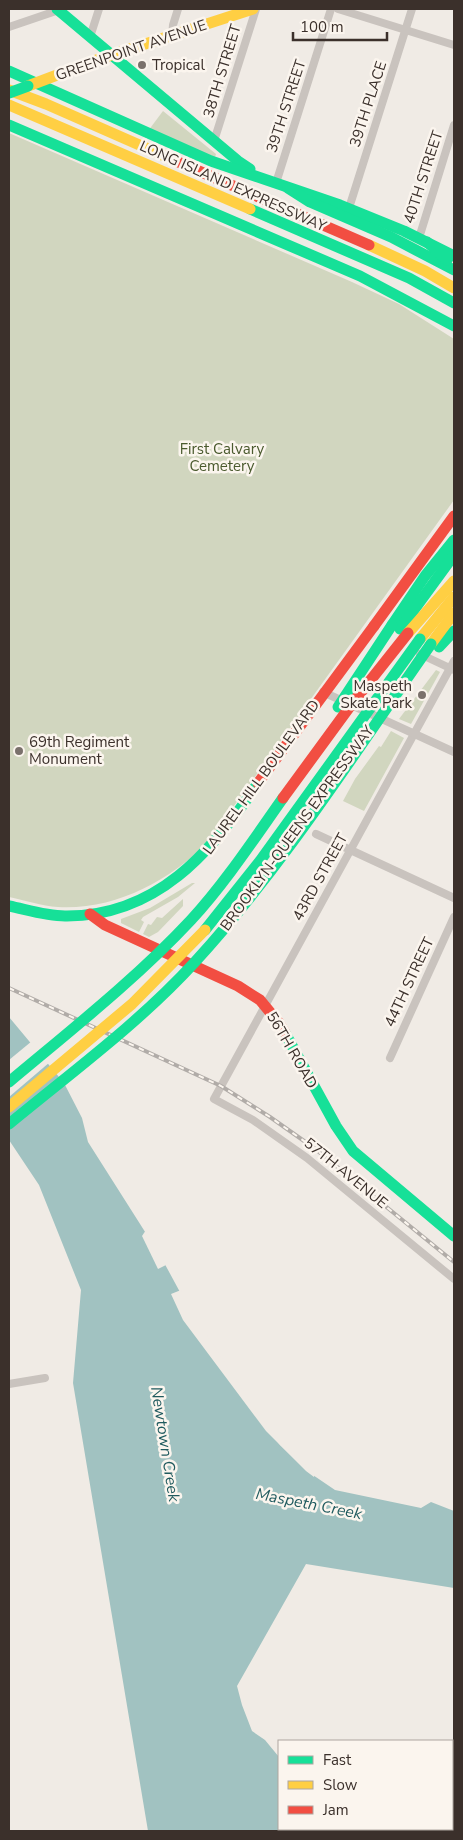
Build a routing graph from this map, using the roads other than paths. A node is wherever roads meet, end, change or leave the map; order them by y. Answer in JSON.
{"nodes":[{"id":1,"x":99,"y":9,"type":"edge"},
{"id":2,"x":178,"y":9,"type":"edge"},
{"id":3,"x":255,"y":9,"type":"edge"},
{"id":4,"x":331,"y":9,"type":"edge"},
{"id":5,"x":338,"y":9,"type":"edge"},
{"id":6,"x":412,"y":9,"type":"edge"},
{"id":7,"x":58,"y":10,"type":"edge"},
{"id":8,"x":9,"y":27,"type":"edge"},
{"id":9,"x":406,"y":30,"type":"junction"},
{"id":10,"x":172,"y":36,"type":"junction"},
{"id":11,"x":90,"y":37,"type":"junction"},
{"id":12,"x":454,"y":45,"type":"edge"},
{"id":13,"x":112,"y":55,"type":"junction"},
{"id":14,"x":9,"y":71,"type":"edge"},
{"id":15,"x":9,"y":84,"type":"edge"},
{"id":16,"x":32,"y":85,"type":"junction"},
{"id":17,"x":9,"y":92,"type":"edge"},
{"id":18,"x":46,"y":104,"type":"junction"},
{"id":19,"x":9,"y":105,"type":"edge"},
{"id":20,"x":9,"y":116,"type":"edge"},
{"id":21,"x":9,"y":125,"type":"edge"},
{"id":22,"x":454,"y":125,"type":"edge"},
{"id":23,"x":214,"y":141,"type":"junction"},
{"id":24,"x":271,"y":181,"type":"junction"},
{"id":25,"x":288,"y":188,"type":"junction"},
{"id":26,"x":269,"y":200,"type":"junction"},
{"id":27,"x":349,"y":208,"type":"junction"},
{"id":28,"x":423,"y":240,"type":"junction"},
{"id":29,"x":315,"y":256,"type":"junction"},
{"id":30,"x":454,"y":256,"type":"edge"},
{"id":31,"x":454,"y":264,"type":"edge"},
{"id":32,"x":454,"y":270,"type":"edge"},
{"id":33,"x":454,"y":277,"type":"edge"},
{"id":34,"x":454,"y":288,"type":"edge"},
{"id":35,"x":410,"y":301,"type":"junction"},
{"id":36,"x":454,"y":303,"type":"edge"},
{"id":37,"x":454,"y":320,"type":"edge"},
{"id":38,"x":454,"y":326,"type":"edge"},
{"id":39,"x":454,"y":333,"type":"edge"},
{"id":40,"x":454,"y":516,"type":"edge"},
{"id":41,"x":454,"y":540,"type":"edge"},
{"id":42,"x":454,"y":556,"type":"edge"},
{"id":43,"x":454,"y":581,"type":"edge"},
{"id":44,"x":454,"y":597,"type":"edge"},
{"id":45,"x":454,"y":613,"type":"edge"},
{"id":46,"x":374,"y":626,"type":"junction"},
{"id":47,"x":400,"y":629,"type":"junction"},
{"id":48,"x":454,"y":631,"type":"edge"},
{"id":49,"x":430,"y":643,"type":"junction"},
{"id":50,"x":454,"y":660,"type":"edge"},
{"id":51,"x":452,"y":669,"type":"edge"},
{"id":52,"x":323,"y":692,"type":"junction"},
{"id":53,"x":414,"y":733,"type":"junction"},
{"id":54,"x":454,"y":752,"type":"edge"},
{"id":55,"x":314,"y":755,"type":"junction"},
{"id":56,"x":316,"y":834,"type":"dead end"},
{"id":57,"x":350,"y":850,"type":"junction"},
{"id":58,"x":454,"y":898,"type":"edge"},
{"id":59,"x":9,"y":906,"type":"edge"},
{"id":60,"x":90,"y":914,"type":"junction"},
{"id":61,"x":454,"y":917,"type":"edge"},
{"id":62,"x":265,"y":1005,"type":"junction"},
{"id":63,"x":390,"y":1058,"type":"dead end"},
{"id":64,"x":9,"y":1082,"type":"edge"},
{"id":65,"x":214,"y":1099,"type":"joint"},
{"id":66,"x":9,"y":1107,"type":"edge"},
{"id":67,"x":9,"y":1124,"type":"edge"},
{"id":68,"x":454,"y":1236,"type":"edge"},
{"id":69,"x":454,"y":1279,"type":"edge"},
{"id":70,"x":45,"y":1378,"type":"dead end"},
{"id":71,"x":9,"y":1384,"type":"edge"}],
"edges":[{"from":1,"to":11,"type":"street"},
{"from":2,"to":10,"type":"street"},
{"from":3,"to":10,"type":"main road","name":"GREENPOINT AVENUE"},
{"from":3,"to":23,"type":"street","name":"38TH STREET"},
{"from":4,"to":24,"type":"street","name":"39TH STREET"},
{"from":5,"to":9,"type":"street"},
{"from":6,"to":9,"type":"street","name":"39TH PLACE"},
{"from":7,"to":8,"type":"street"},
{"from":7,"to":11,"type":"main road"},
{"from":9,"to":12,"type":"street"},
{"from":9,"to":27,"type":"street","name":"39TH PLACE"},
{"from":10,"to":13,"type":"main road","name":"GREENPOINT AVENUE"},
{"from":11,"to":13,"type":"main road"},
{"from":13,"to":16,"type":"main road","name":"GREENPOINT AVENUE"},
{"from":13,"to":23,"type":"main road"},
{"from":14,"to":16,"type":"main road"},
{"from":15,"to":18,"type":"main road"},
{"from":16,"to":17,"type":"main road","name":"GREENPOINT AVENUE","bridge":true},
{"from":16,"to":24,"type":"main road"},
{"from":17,"to":18,"type":"main road","name":"LONG ISLAND EXPRESSWAY"},
{"from":18,"to":26,"type":"main road","name":"LONG ISLAND EXPRESSWAY"},
{"from":19,"to":36,"type":"main road","name":"LONG ISLAND EXPRESSWAY"},
{"from":20,"to":29,"type":"main road"},
{"from":21,"to":29,"type":"main road"},
{"from":22,"to":28,"type":"street","name":"40TH STREET"},
{"from":23,"to":24,"type":"main road"},
{"from":24,"to":25,"type":"main road"},
{"from":25,"to":27,"type":"main road"},
{"from":25,"to":32,"type":"main road"},
{"from":26,"to":33,"type":"main road"},
{"from":26,"to":34,"type":"main road","name":"LONG ISLAND EXPRESSWAY"},
{"from":27,"to":28,"type":"main road"},
{"from":28,"to":30,"type":"main road"},
{"from":28,"to":31,"type":"main road"},
{"from":29,"to":35,"type":"main road"},
{"from":35,"to":37,"type":"main road"},
{"from":35,"to":38,"type":"main road"},
{"from":35,"to":39,"type":"main road"},
{"from":40,"to":46,"type":"main road","name":"LAUREL HILL BOULEVARD"},
{"from":41,"to":47,"type":"main road"},
{"from":42,"to":47,"type":"main road"},
{"from":43,"to":47,"type":"main road","name":"BROOKLYN-QUEENS EXPRESSWAY"},
{"from":44,"to":49,"type":"main road","name":"BROOKLYN-QUEENS EXPRESSWAY"},
{"from":45,"to":49,"type":"main road","name":"BROOKLYN-QUEENS EXPRESSWAY"},
{"from":46,"to":51,"type":"street"},
{"from":46,"to":52,"type":"main road","name":"LAUREL HILL BOULEVARD"},
{"from":47,"to":55,"type":"main road","name":"BROOKLYN-QUEENS EXPRESSWAY","bridge":true},
{"from":47,"to":55,"type":"main road","bridge":true},
{"from":48,"to":49,"type":"main road"},
{"from":49,"to":66,"type":"main road","name":"BROOKLYN-QUEENS EXPRESSWAY","bridge":true},
{"from":49,"to":67,"type":"main road","name":"BROOKLYN-QUEENS EXPRESSWAY","bridge":true},
{"from":50,"to":51,"type":"street","name":"43RD STREET"},
{"from":51,"to":53,"type":"street","name":"43RD STREET"},
{"from":52,"to":53,"type":"street"},
{"from":52,"to":60,"type":"main road","name":"LAUREL HILL BOULEVARD"},
{"from":53,"to":54,"type":"street"},
{"from":53,"to":57,"type":"street","name":"43RD STREET"},
{"from":55,"to":64,"type":"main road","name":"BROOKLYN-QUEENS EXPRESSWAY","bridge":true},
{"from":56,"to":57,"type":"street"},
{"from":57,"to":58,"type":"street"},
{"from":57,"to":62,"type":"street","name":"43RD STREET"},
{"from":59,"to":60,"type":"main road","name":"LAUREL HILL BOULEVARD"},
{"from":60,"to":62,"type":"main road","name":"56TH ROAD"},
{"from":61,"to":63,"type":"street","name":"44TH STREET"},
{"from":62,"to":65,"type":"street","name":"43RD STREET"},
{"from":62,"to":68,"type":"main road","name":"56TH ROAD"},
{"from":65,"to":69,"type":"street","name":"57TH AVENUE"},
{"from":70,"to":71,"type":"street"}]}
